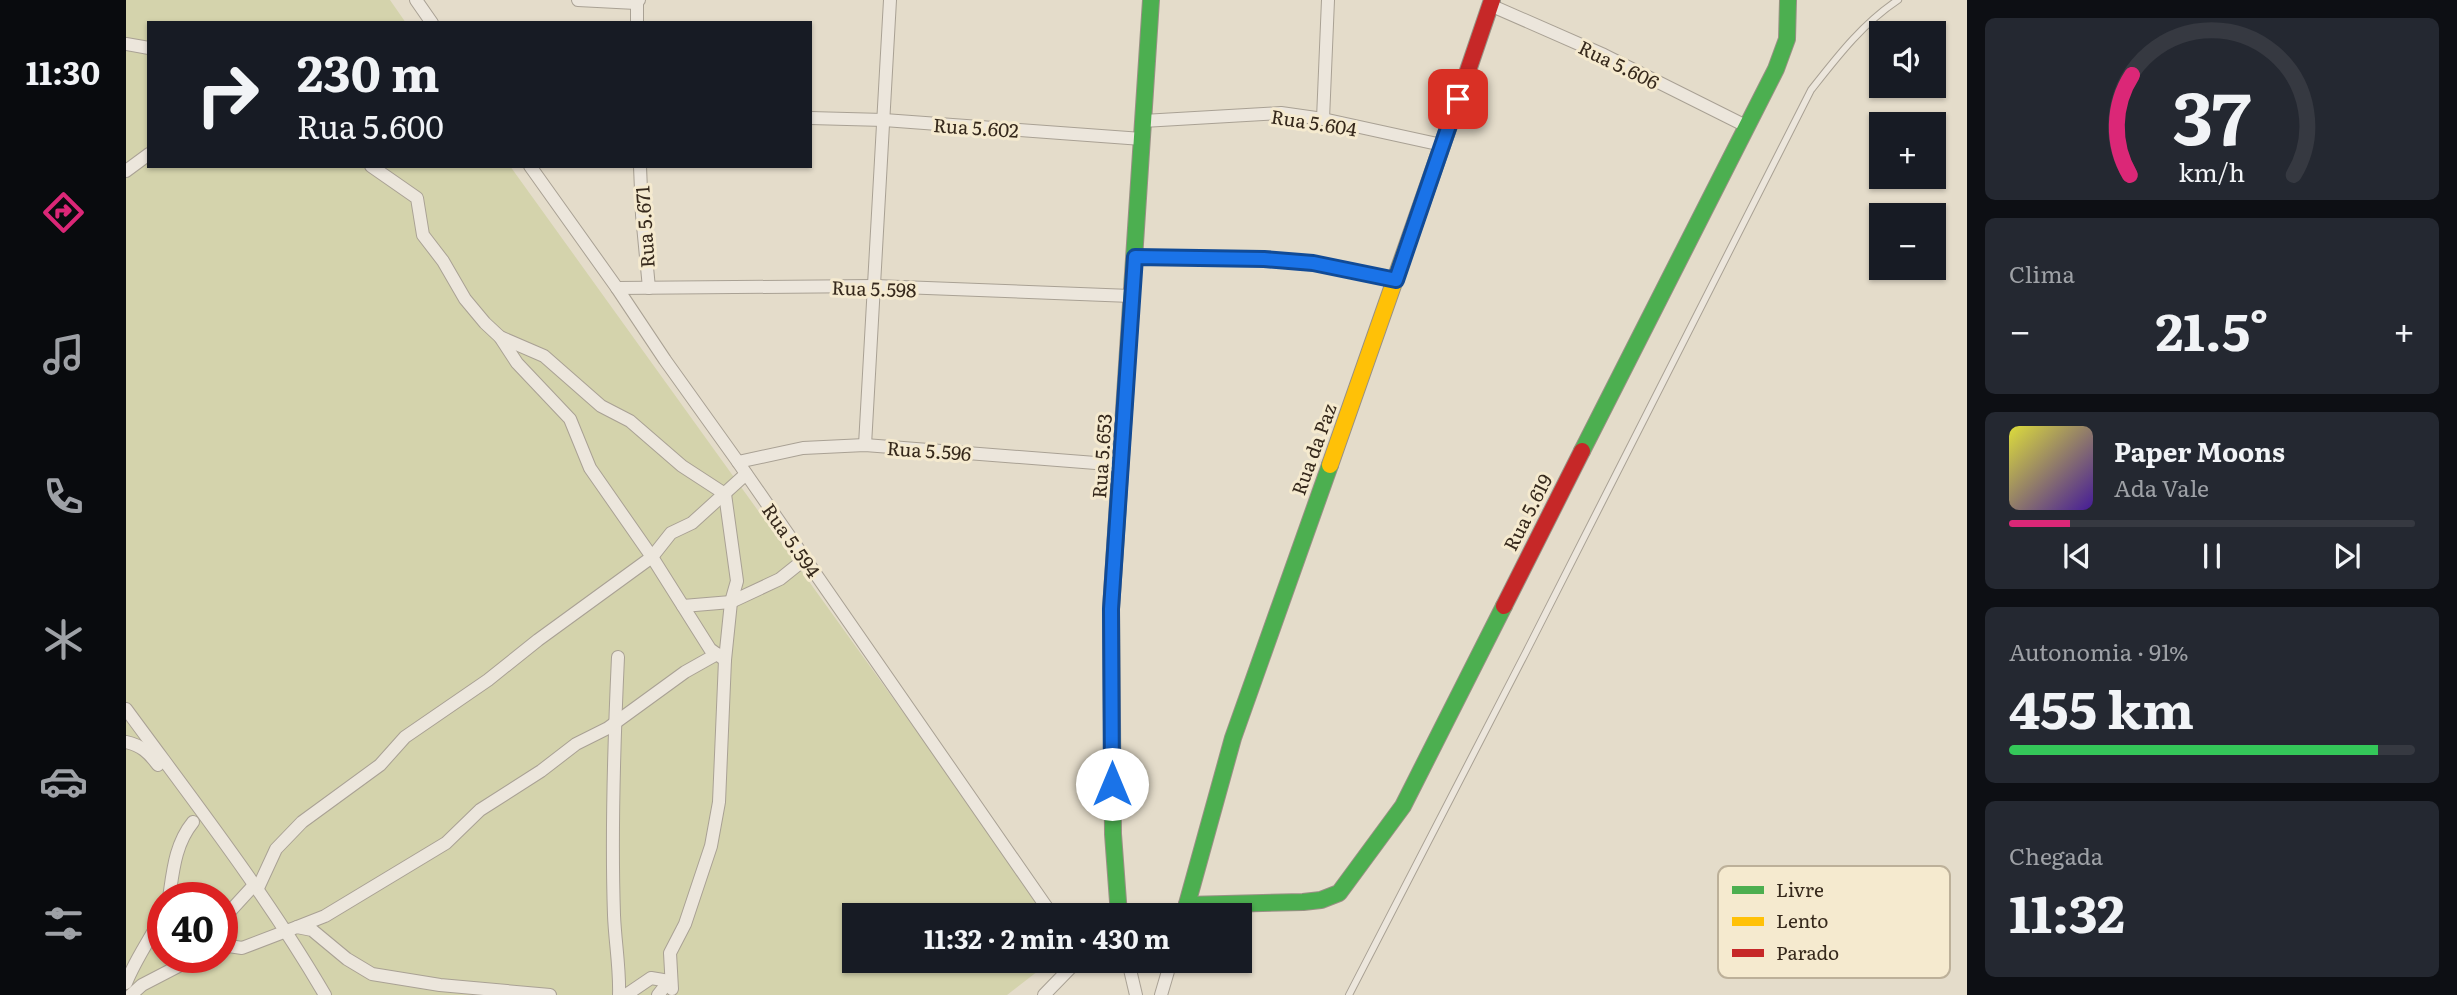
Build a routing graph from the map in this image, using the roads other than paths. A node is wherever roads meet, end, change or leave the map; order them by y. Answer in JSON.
{"nodes":[{"id":1,"x":416,"y":0,"type":"edge"},
{"id":2,"x":578,"y":0,"type":"edge"},
{"id":3,"x":890,"y":0,"type":"edge"},
{"id":4,"x":1151,"y":0,"type":"edge"},
{"id":5,"x":1328,"y":0,"type":"edge"},
{"id":6,"x":1788,"y":0,"type":"edge"},
{"id":7,"x":1898,"y":0,"type":"edge"},
{"id":8,"x":637,"y":1,"type":"edge"},
{"id":9,"x":1491,"y":3,"type":"edge"},
{"id":10,"x":431,"y":21,"type":"edge"},
{"id":11,"x":637,"y":21,"type":"edge"},
{"id":12,"x":126,"y":44,"type":"edge"},
{"id":13,"x":147,"y":48,"type":"edge"},
{"id":14,"x":812,"y":118,"type":"edge"},
{"id":15,"x":1323,"y":119,"type":"junction"},
{"id":16,"x":884,"y":120,"type":"junction"},
{"id":17,"x":1143,"y":121,"type":"junction"},
{"id":18,"x":1746,"y":126,"type":"junction"},
{"id":19,"x":1142,"y":139,"type":"junction"},
{"id":20,"x":1442,"y":145,"type":"junction"},
{"id":21,"x":147,"y":155,"type":"edge"},
{"id":22,"x":374,"y":168,"type":"edge"},
{"id":23,"x":531,"y":168,"type":"edge"},
{"id":24,"x":640,"y":168,"type":"edge"},
{"id":25,"x":126,"y":171,"type":"edge"},
{"id":26,"x":1135,"y":257,"type":"junction"},
{"id":27,"x":1396,"y":280,"type":"junction"},
{"id":28,"x":875,"y":286,"type":"junction"},
{"id":29,"x":617,"y":288,"type":"junction"},
{"id":30,"x":649,"y":288,"type":"junction"},
{"id":31,"x":1131,"y":296,"type":"junction"},
{"id":32,"x":500,"y":337,"type":"junction"},
{"id":33,"x":865,"y":445,"type":"junction"},
{"id":34,"x":738,"y":462,"type":"junction"},
{"id":35,"x":1121,"y":465,"type":"junction"},
{"id":36,"x":746,"y":474,"type":"junction"},
{"id":37,"x":725,"y":494,"type":"junction"},
{"id":38,"x":652,"y":557,"type":"junction"},
{"id":39,"x":805,"y":559,"type":"junction"},
{"id":40,"x":731,"y":602,"type":"junction"},
{"id":41,"x":683,"y":606,"type":"junction"},
{"id":42,"x":618,"y":657,"type":"dead end"},
{"id":43,"x":721,"y":657,"type":"junction"},
{"id":44,"x":126,"y":709,"type":"edge"},
{"id":45,"x":615,"y":721,"type":"junction"},
{"id":46,"x":126,"y":742,"type":"edge"},
{"id":47,"x":186,"y":790,"type":"junction"},
{"id":48,"x":193,"y":822,"type":"dead end"},
{"id":49,"x":171,"y":882,"type":"edge"},
{"id":50,"x":256,"y":886,"type":"junction"},
{"id":51,"x":1044,"y":903,"type":"edge"},
{"id":52,"x":1118,"y":903,"type":"edge"},
{"id":53,"x":1188,"y":903,"type":"edge"},
{"id":54,"x":238,"y":904,"type":"edge"},
{"id":55,"x":1252,"y":905,"type":"edge"},
{"id":56,"x":291,"y":928,"type":"junction"},
{"id":57,"x":147,"y":942,"type":"edge"},
{"id":58,"x":238,"y":947,"type":"edge"},
{"id":59,"x":166,"y":973,"type":"edge"},
{"id":60,"x":1065,"y":973,"type":"edge"},
{"id":61,"x":1131,"y":973,"type":"edge"},
{"id":62,"x":1167,"y":973,"type":"edge"},
{"id":63,"x":126,"y":982,"type":"edge"},
{"id":64,"x":670,"y":985,"type":"junction"},
{"id":65,"x":131,"y":995,"type":"edge"},
{"id":66,"x":325,"y":995,"type":"edge"},
{"id":67,"x":550,"y":995,"type":"edge"},
{"id":68,"x":619,"y":995,"type":"edge"},
{"id":69,"x":626,"y":995,"type":"edge"},
{"id":70,"x":658,"y":995,"type":"edge"},
{"id":71,"x":1044,"y":995,"type":"edge"},
{"id":72,"x":1136,"y":995,"type":"edge"},
{"id":73,"x":1161,"y":995,"type":"edge"},
{"id":74,"x":1349,"y":995,"type":"edge"}],
"edges":[{"from":1,"to":10,"type":"street"},
{"from":2,"to":8,"type":"street"},
{"from":3,"to":16,"type":"street"},
{"from":4,"to":17,"type":"street","name":"Rua 5.653"},
{"from":5,"to":15,"type":"street"},
{"from":6,"to":18,"type":"street","name":"Rua 5.619"},
{"from":7,"to":74,"type":"lane"},
{"from":8,"to":11,"type":"street"},
{"from":9,"to":18,"type":"street","name":"Rua 5.606"},
{"from":9,"to":20,"type":"street","name":"Rua da Paz"},
{"from":12,"to":13,"type":"street"},
{"from":14,"to":16,"type":"street","name":"Rua 5.602"},
{"from":15,"to":17,"type":"street","name":"Rua 5.604"},
{"from":15,"to":20,"type":"street","name":"Rua 5.604"},
{"from":16,"to":19,"type":"street","name":"Rua 5.602"},
{"from":16,"to":28,"type":"street"},
{"from":17,"to":19,"type":"street","name":"Rua 5.653"},
{"from":18,"to":55,"type":"street","name":"Rua 5.619"},
{"from":19,"to":26,"type":"street","name":"Rua 5.653"},
{"from":20,"to":27,"type":"street","name":"Rua da Paz"},
{"from":21,"to":25,"type":"street"},
{"from":22,"to":32,"type":"street"},
{"from":23,"to":29,"type":"street","name":"Rua 5.594"},
{"from":24,"to":30,"type":"street","name":"Rua 5.671"},
{"from":26,"to":27,"type":"street"},
{"from":26,"to":31,"type":"street","name":"Rua 5.653"},
{"from":27,"to":53,"type":"street","name":"Rua da Paz"},
{"from":28,"to":30,"type":"street","name":"Rua 5.598"},
{"from":28,"to":31,"type":"street","name":"Rua 5.598"},
{"from":28,"to":33,"type":"street"},
{"from":29,"to":30,"type":"street","name":"Rua 5.598"},
{"from":29,"to":34,"type":"street","name":"Rua 5.594"},
{"from":31,"to":35,"type":"street","name":"Rua 5.653"},
{"from":32,"to":37,"type":"street"},
{"from":32,"to":38,"type":"street"},
{"from":33,"to":34,"type":"street","name":"Rua 5.596"},
{"from":33,"to":35,"type":"street","name":"Rua 5.596"},
{"from":34,"to":36,"type":"street","name":"Rua 5.594"},
{"from":35,"to":52,"type":"street","name":"Rua 5.653"},
{"from":36,"to":37,"type":"street"},
{"from":36,"to":39,"type":"street","name":"Rua 5.594"},
{"from":37,"to":38,"type":"street"},
{"from":37,"to":40,"type":"street"},
{"from":38,"to":41,"type":"street"},
{"from":38,"to":50,"type":"street"},
{"from":39,"to":40,"type":"street"},
{"from":39,"to":51,"type":"street","name":"Rua 5.594"},
{"from":40,"to":41,"type":"street"},
{"from":40,"to":43,"type":"street"},
{"from":41,"to":43,"type":"street"},
{"from":42,"to":45,"type":"street"},
{"from":43,"to":45,"type":"street"},
{"from":43,"to":64,"type":"street"},
{"from":44,"to":47,"type":"street"},
{"from":45,"to":56,"type":"street"},
{"from":45,"to":68,"type":"street"},
{"from":46,"to":47,"type":"street"},
{"from":47,"to":50,"type":"street"},
{"from":48,"to":49,"type":"street"},
{"from":50,"to":54,"type":"street"},
{"from":50,"to":56,"type":"street"},
{"from":56,"to":58,"type":"street"},
{"from":56,"to":66,"type":"street"},
{"from":56,"to":67,"type":"street"},
{"from":57,"to":63,"type":"street"},
{"from":59,"to":65,"type":"street"},
{"from":60,"to":71,"type":"street"},
{"from":61,"to":72,"type":"street"},
{"from":62,"to":73,"type":"street"},
{"from":64,"to":69,"type":"street"},
{"from":64,"to":70,"type":"street"}]}
